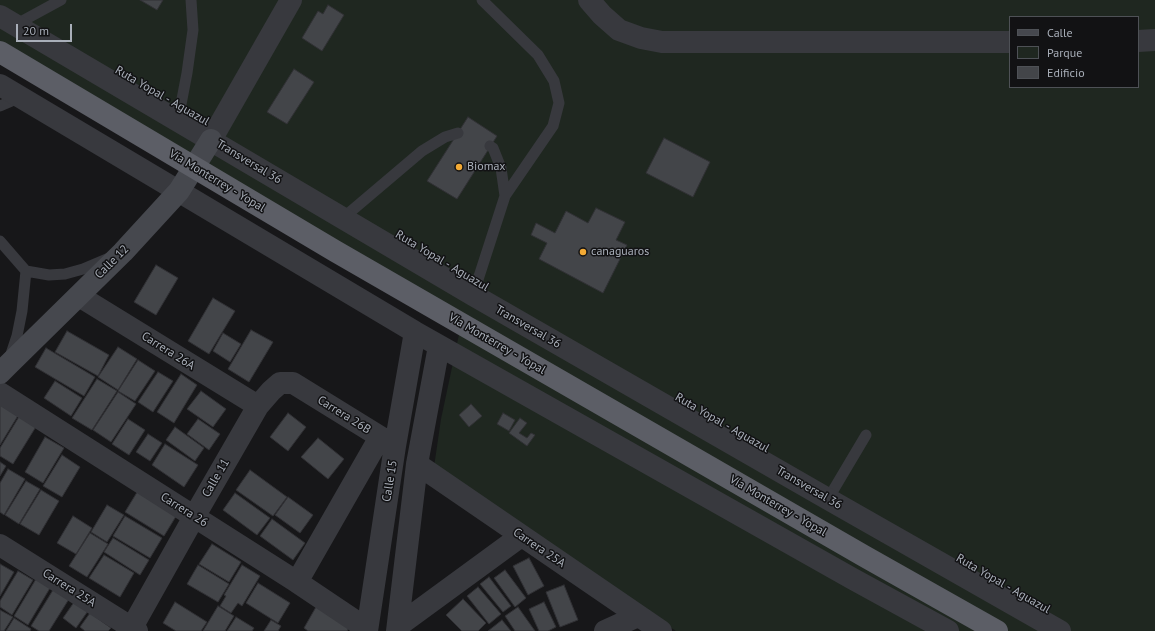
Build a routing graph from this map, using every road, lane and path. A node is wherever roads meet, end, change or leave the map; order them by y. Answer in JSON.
{"nodes":[{"id":1,"x":61,"y":0,"type":"edge"},
{"id":2,"x":191,"y":0,"type":"edge"},
{"id":3,"x":291,"y":0,"type":"edge"},
{"id":4,"x":482,"y":0,"type":"edge"},
{"id":5,"x":589,"y":0,"type":"edge"},
{"id":6,"x":0,"y":16,"type":"edge"},
{"id":7,"x":22,"y":29,"type":"junction"},
{"id":8,"x":1155,"y":40,"type":"edge"},
{"id":9,"x":1139,"y":41,"type":"edge"},
{"id":10,"x":1009,"y":42,"type":"edge"},
{"id":11,"x":0,"y":52,"type":"edge"},
{"id":12,"x":69,"y":57,"type":"junction"},
{"id":13,"x":0,"y":85,"type":"edge"},
{"id":14,"x":21,"y":98,"type":"junction"},
{"id":15,"x":0,"y":106,"type":"edge"},
{"id":16,"x":178,"y":120,"type":"junction"},
{"id":17,"x":458,"y":133,"type":"dead end"},
{"id":18,"x":208,"y":138,"type":"junction"},
{"id":19,"x":490,"y":146,"type":"dead end"},
{"id":20,"x":179,"y":191,"type":"junction"},
{"id":21,"x":505,"y":196,"type":"junction"},
{"id":22,"x":343,"y":218,"type":"junction"},
{"id":23,"x":0,"y":241,"type":"edge"},
{"id":24,"x":123,"y":252,"type":"junction"},
{"id":25,"x":26,"y":271,"type":"junction"},
{"id":26,"x":473,"y":295,"type":"junction"},
{"id":27,"x":79,"y":296,"type":"junction"},
{"id":28,"x":415,"y":332,"type":"junction"},
{"id":29,"x":439,"y":346,"type":"junction"},
{"id":30,"x":4,"y":369,"type":"edge"},
{"id":31,"x":293,"y":383,"type":"joint"},
{"id":32,"x":0,"y":393,"type":"edge"},
{"id":33,"x":258,"y":406,"type":"junction"},
{"id":34,"x":866,"y":435,"type":"dead end"},
{"id":35,"x":387,"y":442,"type":"junction"},
{"id":36,"x":417,"y":464,"type":"junction"},
{"id":37,"x":828,"y":499,"type":"junction"},
{"id":38,"x":194,"y":517,"type":"junction"},
{"id":39,"x":521,"y":536,"type":"junction"},
{"id":40,"x":0,"y":546,"type":"edge"},
{"id":41,"x":297,"y":582,"type":"junction"},
{"id":42,"x":638,"y":616,"type":"junction"},
{"id":43,"x":398,"y":628,"type":"edge"},
{"id":44,"x":133,"y":630,"type":"edge"},
{"id":45,"x":367,"y":630,"type":"edge"},
{"id":46,"x":605,"y":631,"type":"edge"},
{"id":47,"x":661,"y":631,"type":"edge"},
{"id":48,"x":948,"y":631,"type":"edge"},
{"id":49,"x":998,"y":631,"type":"edge"},
{"id":50,"x":1060,"y":631,"type":"edge"}],
"edges":[{"from":1,"to":7,"type":"lane"},
{"from":2,"to":16,"type":"lane"},
{"from":3,"to":18,"type":"street"},
{"from":4,"to":21,"type":"lane"},
{"from":5,"to":10,"type":"street"},
{"from":6,"to":7,"type":"lane"},
{"from":7,"to":12,"type":"street","name":"Transversal 36"},
{"from":8,"to":9,"type":"street"},
{"from":11,"to":49,"type":"highway","name":"Vía Monterrey - Yopal"},
{"from":12,"to":16,"type":"street","name":"Transversal 36"},
{"from":12,"to":18,"type":"lane","name":"Ruta Yopal - Aguazul"},
{"from":13,"to":14,"type":"street"},
{"from":14,"to":15,"type":"lane"},
{"from":14,"to":20,"type":"street"},
{"from":16,"to":18,"type":"street","name":"Transversal 36"},
{"from":17,"to":22,"type":"lane"},
{"from":18,"to":20,"type":"main road","name":"Calle 12"},
{"from":18,"to":22,"type":"lane","name":"Ruta Yopal - Aguazul"},
{"from":19,"to":21,"type":"lane"},
{"from":20,"to":24,"type":"main road","name":"Calle 12"},
{"from":20,"to":28,"type":"street"},
{"from":21,"to":26,"type":"lane"},
{"from":22,"to":26,"type":"lane","name":"Ruta Yopal - Aguazul"},
{"from":23,"to":25,"type":"lane"},
{"from":24,"to":25,"type":"lane"},
{"from":24,"to":27,"type":"main road","name":"Calle 12"},
{"from":25,"to":30,"type":"lane"},
{"from":26,"to":37,"type":"lane","name":"Ruta Yopal - Aguazul"},
{"from":27,"to":30,"type":"main road","name":"Calle 12"},
{"from":27,"to":33,"type":"street","name":"Carrera 26A"},
{"from":28,"to":29,"type":"street"},
{"from":28,"to":35,"type":"street","name":"Calle 15"},
{"from":29,"to":36,"type":"street","name":"Calle 15"},
{"from":29,"to":48,"type":"street"},
{"from":31,"to":33,"type":"street","name":"Calle 11"},
{"from":31,"to":35,"type":"street","name":"Carrera 26B"},
{"from":32,"to":38,"type":"street","name":"Carrera 26"},
{"from":33,"to":38,"type":"street","name":"Calle 11"},
{"from":34,"to":37,"type":"lane"},
{"from":35,"to":41,"type":"street"},
{"from":35,"to":45,"type":"street","name":"Calle 15"},
{"from":36,"to":39,"type":"street","name":"Carrera 25A"},
{"from":36,"to":43,"type":"street","name":"Calle 15"},
{"from":37,"to":50,"type":"street","name":"Transversal 36"},
{"from":38,"to":41,"type":"street","name":"Carrera 26"},
{"from":38,"to":44,"type":"street","name":"Calle 11"},
{"from":39,"to":42,"type":"street","name":"Carrera 25A"},
{"from":39,"to":43,"type":"street"},
{"from":40,"to":44,"type":"street","name":"Carrera 25A"},
{"from":41,"to":45,"type":"street","name":"Carrera 26"},
{"from":42,"to":46,"type":"street"},
{"from":42,"to":47,"type":"street","name":"Carrera 25A"}]}
